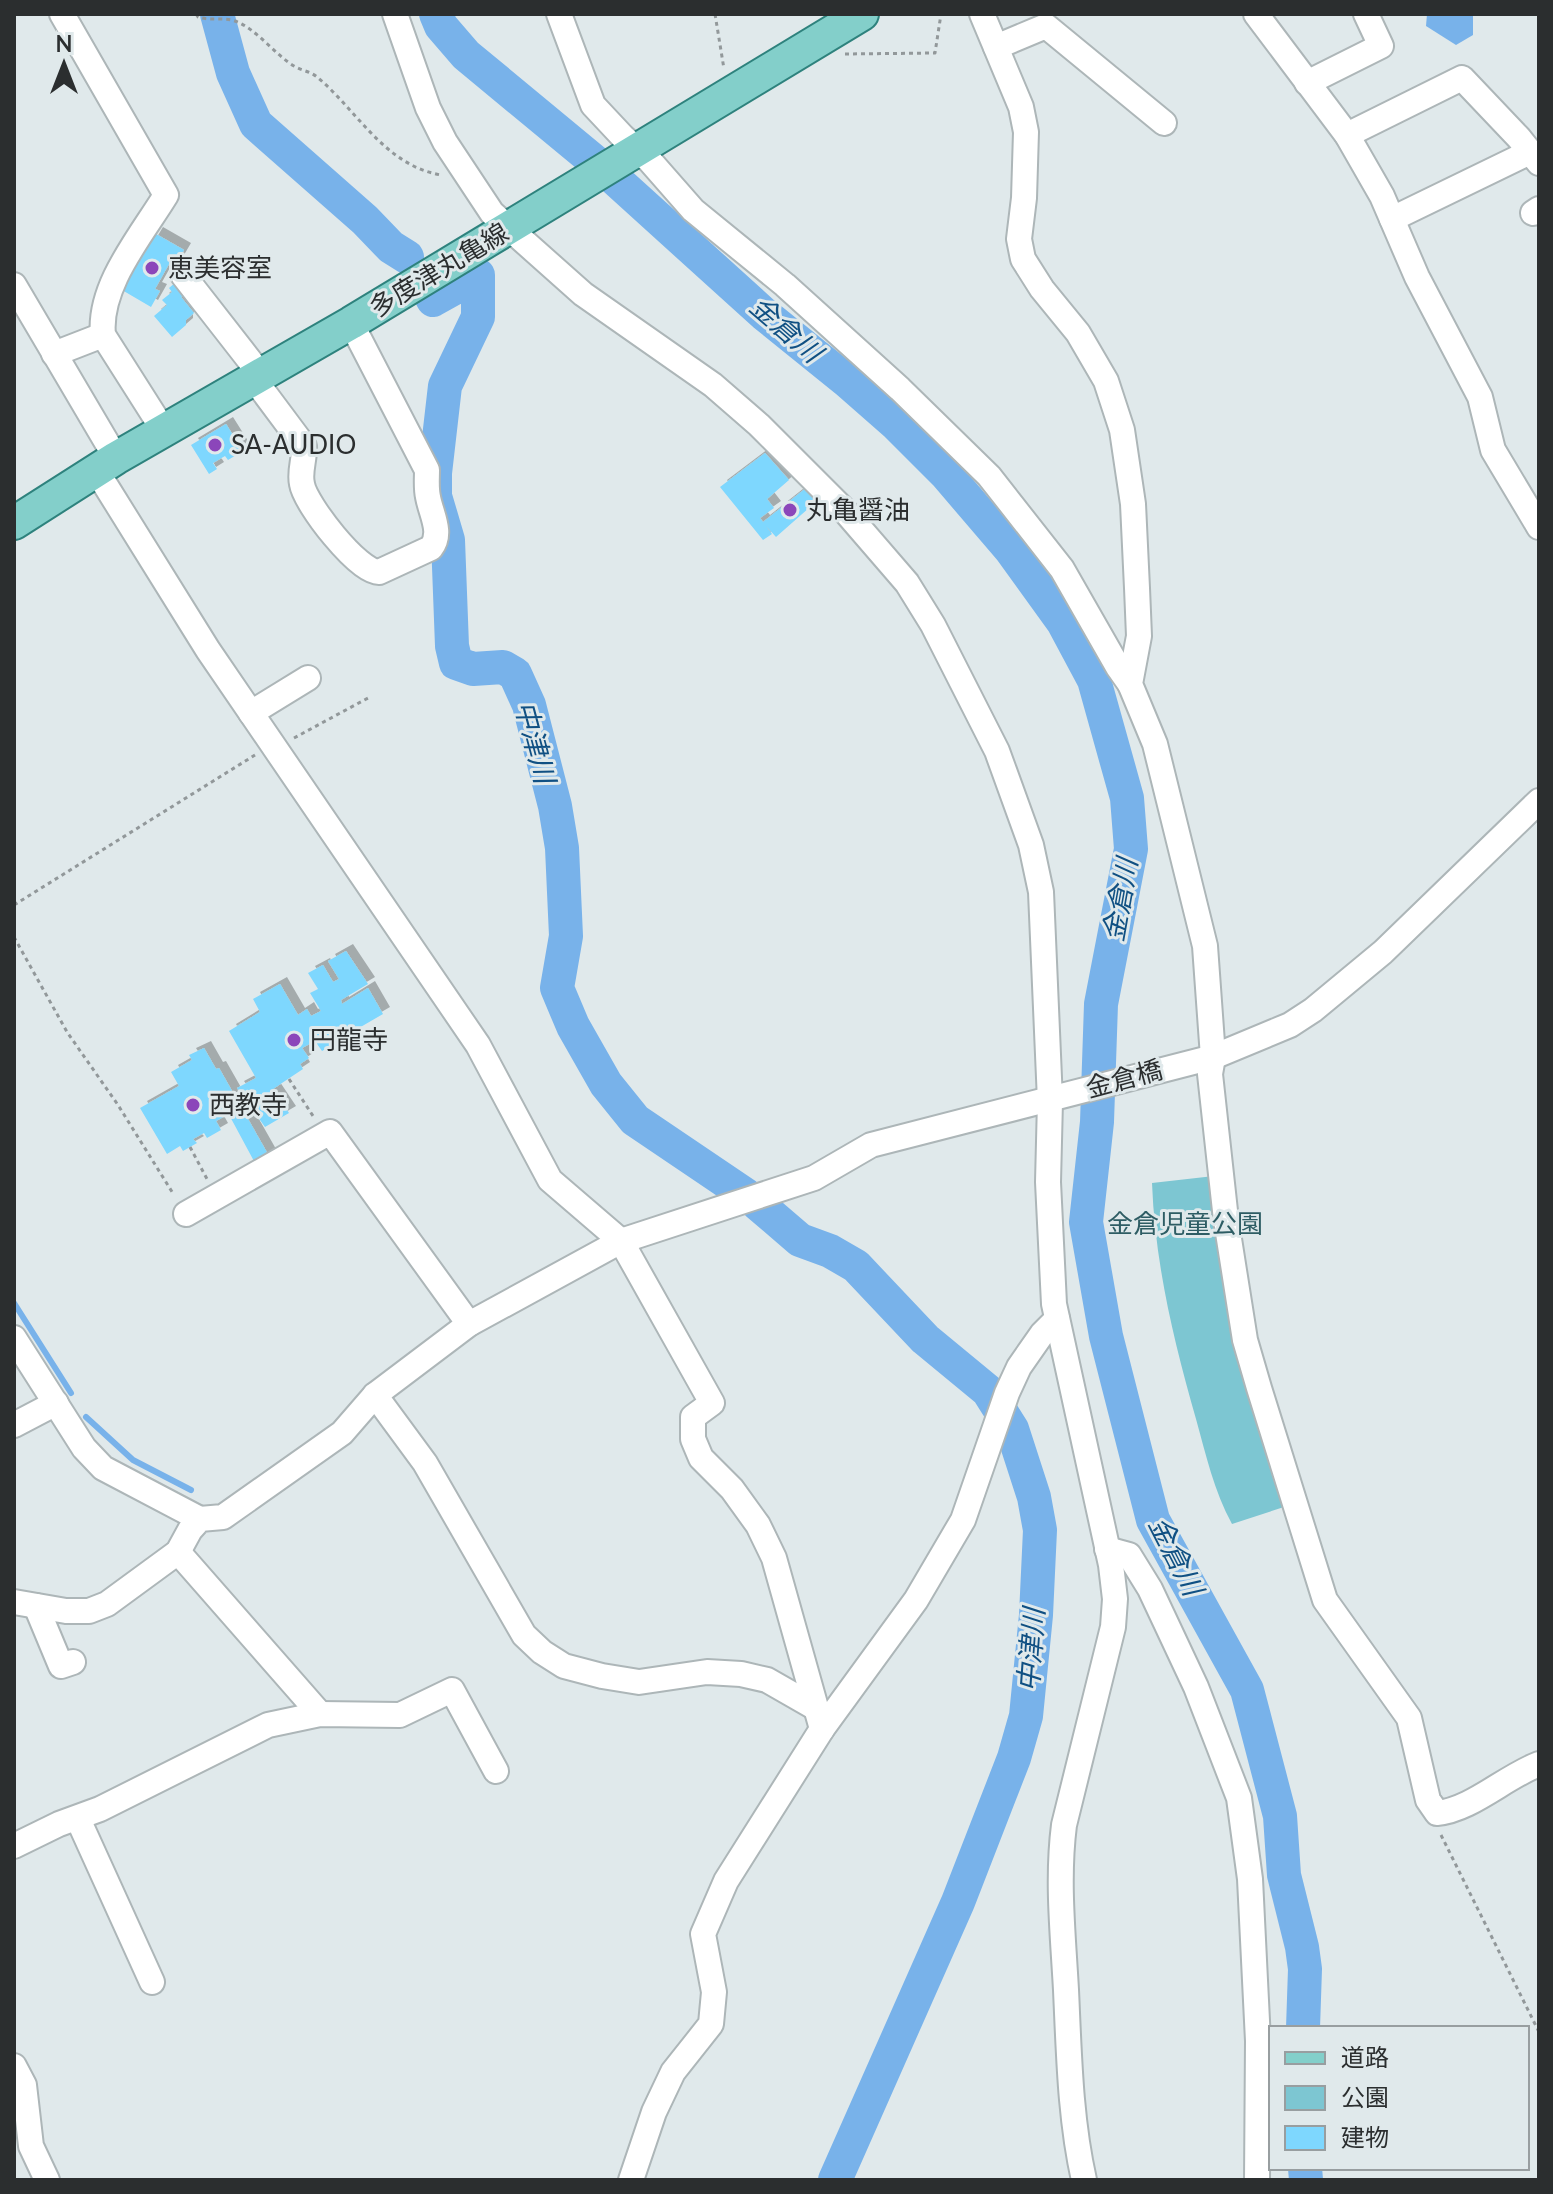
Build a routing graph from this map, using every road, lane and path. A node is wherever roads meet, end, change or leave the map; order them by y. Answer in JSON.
{"nodes":[{"id":1,"x":62,"y":14,"type":"edge"},
{"id":2,"x":196,"y":14,"type":"edge"},
{"id":3,"x":395,"y":14,"type":"edge"},
{"id":4,"x":559,"y":14,"type":"edge"},
{"id":5,"x":715,"y":14,"type":"edge"},
{"id":6,"x":862,"y":14,"type":"edge"},
{"id":7,"x":941,"y":14,"type":"edge"},
{"id":8,"x":982,"y":14,"type":"edge"},
{"id":9,"x":1256,"y":14,"type":"edge"},
{"id":10,"x":1366,"y":14,"type":"edge"},
{"id":11,"x":996,"y":47,"type":"junction"},
{"id":12,"x":838,"y":54,"type":"dead end"},
{"id":13,"x":724,"y":70,"type":"dead end"},
{"id":14,"x":1307,"y":83,"type":"junction"},
{"id":15,"x":1164,"y":123,"type":"dead end"},
{"id":16,"x":1347,"y":135,"type":"junction"},
{"id":17,"x":639,"y":149,"type":"junction"},
{"id":18,"x":1535,"y":158,"type":"edge"},
{"id":19,"x":463,"y":169,"type":"junction"},
{"id":20,"x":1392,"y":219,"type":"junction"},
{"id":21,"x":508,"y":228,"type":"junction"},
{"id":22,"x":183,"y":275,"type":"dead end"},
{"id":23,"x":14,"y":285,"type":"edge"},
{"id":24,"x":351,"y":323,"type":"junction"},
{"id":25,"x":103,"y":335,"type":"junction"},
{"id":26,"x":54,"y":354,"type":"junction"},
{"id":27,"x":258,"y":377,"type":"junction"},
{"id":28,"x":164,"y":431,"type":"junction"},
{"id":29,"x":106,"y":464,"type":"junction"},
{"id":30,"x":17,"y":514,"type":"edge"},
{"id":31,"x":1539,"y":527,"type":"edge"},
{"id":32,"x":308,"y":678,"type":"dead end"},
{"id":33,"x":1130,"y":684,"type":"junction"},
{"id":34,"x":368,"y":698,"type":"dead end"},
{"id":35,"x":251,"y":713,"type":"junction"},
{"id":36,"x":274,"y":747,"type":"junction"},
{"id":37,"x":1539,"y":801,"type":"edge"},
{"id":38,"x":14,"y":905,"type":"edge"},
{"id":39,"x":14,"y":937,"type":"edge"},
{"id":40,"x":1213,"y":1057,"type":"junction"},
{"id":41,"x":289,"y":1079,"type":"dead end"},
{"id":42,"x":1058,"y":1098,"type":"junction"},
{"id":43,"x":325,"y":1135,"type":"junction"},
{"id":44,"x":190,"y":1147,"type":"dead end"},
{"id":45,"x":217,"y":1196,"type":"junction"},
{"id":46,"x":186,"y":1214,"type":"joint"},
{"id":47,"x":621,"y":1241,"type":"junction"},
{"id":48,"x":1057,"y":1319,"type":"junction"},
{"id":49,"x":469,"y":1324,"type":"junction"},
{"id":50,"x":14,"y":1338,"type":"edge"},
{"id":51,"x":375,"y":1395,"type":"junction"},
{"id":52,"x":56,"y":1403,"type":"junction"},
{"id":53,"x":14,"y":1425,"type":"edge"},
{"id":54,"x":200,"y":1519,"type":"junction"},
{"id":55,"x":1107,"y":1549,"type":"junction"},
{"id":56,"x":178,"y":1552,"type":"junction"},
{"id":57,"x":25,"y":1604,"type":"edge"},
{"id":58,"x":73,"y":1662,"type":"dead end"},
{"id":59,"x":320,"y":1714,"type":"junction"},
{"id":60,"x":819,"y":1718,"type":"junction"},
{"id":61,"x":1539,"y":1764,"type":"edge"},
{"id":62,"x":496,"y":1771,"type":"dead end"},
{"id":63,"x":1437,"y":1813,"type":"junction"},
{"id":64,"x":78,"y":1819,"type":"junction"},
{"id":65,"x":14,"y":1846,"type":"edge"},
{"id":66,"x":152,"y":1982,"type":"dead end"},
{"id":67,"x":1539,"y":2032,"type":"edge"},
{"id":68,"x":14,"y":2066,"type":"edge"},
{"id":69,"x":47,"y":2180,"type":"edge"},
{"id":70,"x":631,"y":2180,"type":"edge"},
{"id":71,"x":1084,"y":2180,"type":"edge"},
{"id":72,"x":1257,"y":2180,"type":"edge"}],
"edges":[{"from":1,"to":25,"type":"street"},
{"from":2,"to":19,"type":"path"},
{"from":3,"to":19,"type":"street"},
{"from":4,"to":17,"type":"street"},
{"from":5,"to":13,"type":"path"},
{"from":6,"to":17,"type":"main road","name":"多度津丸亀線"},
{"from":7,"to":12,"type":"path"},
{"from":8,"to":11,"type":"street"},
{"from":9,"to":14,"type":"street"},
{"from":10,"to":14,"type":"street"},
{"from":11,"to":15,"type":"street"},
{"from":11,"to":33,"type":"street"},
{"from":14,"to":16,"type":"street"},
{"from":16,"to":18,"type":"street"},
{"from":16,"to":20,"type":"street"},
{"from":17,"to":21,"type":"main road","name":"多度津丸亀線"},
{"from":17,"to":33,"type":"street"},
{"from":18,"to":20,"type":"street"},
{"from":19,"to":21,"type":"street"},
{"from":20,"to":31,"type":"street"},
{"from":21,"to":24,"type":"main road","name":"多度津丸亀線"},
{"from":21,"to":42,"type":"street"},
{"from":22,"to":27,"type":"street"},
{"from":23,"to":26,"type":"street"},
{"from":24,"to":27,"type":"main road","name":"多度津丸亀線"},
{"from":24,"to":27,"type":"street"},
{"from":25,"to":26,"type":"street"},
{"from":25,"to":28,"type":"street"},
{"from":26,"to":29,"type":"street"},
{"from":27,"to":28,"type":"main road","name":"多度津丸亀線"},
{"from":28,"to":29,"type":"main road","name":"多度津丸亀線"},
{"from":29,"to":30,"type":"main road","name":"多度津丸亀線"},
{"from":29,"to":35,"type":"street"},
{"from":32,"to":35,"type":"street"},
{"from":33,"to":40,"type":"street"},
{"from":34,"to":36,"type":"path"},
{"from":35,"to":36,"type":"street"},
{"from":36,"to":38,"type":"path"},
{"from":36,"to":47,"type":"street"},
{"from":37,"to":40,"type":"street","name":"金倉橋"},
{"from":39,"to":46,"type":"path"},
{"from":40,"to":42,"type":"street","name":"金倉橋"},
{"from":40,"to":63,"type":"street"},
{"from":41,"to":43,"type":"path"},
{"from":42,"to":47,"type":"street","name":"金倉橋"},
{"from":42,"to":48,"type":"street"},
{"from":43,"to":45,"type":"street"},
{"from":43,"to":49,"type":"street"},
{"from":44,"to":45,"type":"path"},
{"from":45,"to":46,"type":"street"},
{"from":47,"to":49,"type":"street","name":"金倉橋"},
{"from":47,"to":60,"type":"street"},
{"from":48,"to":55,"type":"street"},
{"from":48,"to":60,"type":"street"},
{"from":49,"to":51,"type":"street","name":"金倉橋"},
{"from":50,"to":52,"type":"street"},
{"from":51,"to":54,"type":"street","name":"金倉橋"},
{"from":51,"to":60,"type":"street"},
{"from":52,"to":53,"type":"street"},
{"from":52,"to":54,"type":"street"},
{"from":54,"to":56,"type":"street"},
{"from":55,"to":71,"type":"street"},
{"from":55,"to":72,"type":"street"},
{"from":56,"to":57,"type":"street"},
{"from":56,"to":59,"type":"street"},
{"from":57,"to":58,"type":"street"},
{"from":59,"to":62,"type":"street"},
{"from":59,"to":64,"type":"street"},
{"from":60,"to":70,"type":"street"},
{"from":61,"to":63,"type":"street"},
{"from":63,"to":67,"type":"path"},
{"from":64,"to":65,"type":"street"},
{"from":64,"to":66,"type":"street"},
{"from":68,"to":69,"type":"street"}]}
